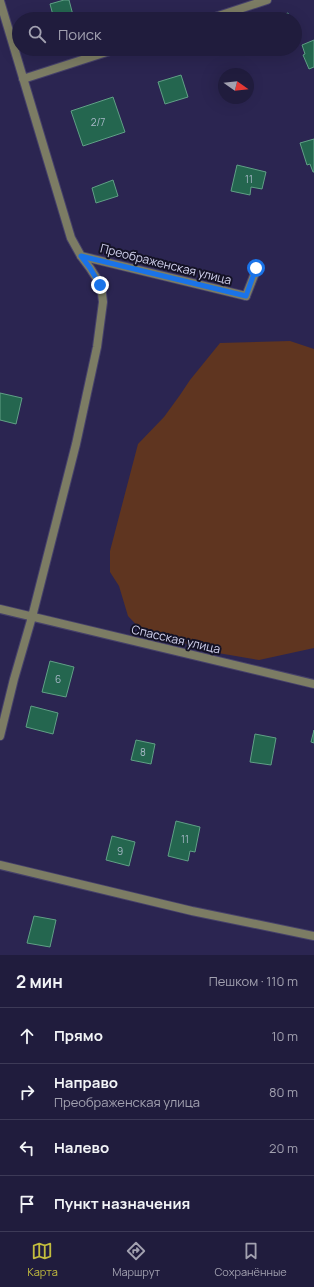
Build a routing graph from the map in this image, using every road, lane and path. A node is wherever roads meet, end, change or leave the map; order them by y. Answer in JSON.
{"nodes":[{"id":1,"x":267,"y":0,"type":"edge"},
{"id":2,"x":0,"y":1,"type":"edge"},
{"id":3,"x":230,"y":12,"type":"edge"},
{"id":4,"x":12,"y":42,"type":"edge"},
{"id":5,"x":16,"y":56,"type":"edge"},
{"id":6,"x":94,"y":56,"type":"edge"},
{"id":7,"x":23,"y":79,"type":"junction"},
{"id":8,"x":81,"y":256,"type":"junction"},
{"id":9,"x":256,"y":268,"type":"dead end"},
{"id":10,"x":0,"y":608,"type":"edge"},
{"id":11,"x":32,"y":617,"type":"junction"},
{"id":12,"x":314,"y":684,"type":"edge"},
{"id":13,"x":0,"y":736,"type":"edge"},
{"id":14,"x":0,"y":865,"type":"edge"},
{"id":15,"x":314,"y":936,"type":"edge"}],
"edges":[{"from":1,"to":3,"type":"street"},
{"from":2,"to":4,"type":"street"},
{"from":5,"to":7,"type":"street"},
{"from":6,"to":7,"type":"street"},
{"from":7,"to":8,"type":"street"},
{"from":8,"to":9,"type":"street","name":"Преображенская улица"},
{"from":8,"to":11,"type":"street"},
{"from":10,"to":11,"type":"street","name":"Спасская улица"},
{"from":11,"to":12,"type":"street","name":"Спасская улица"},
{"from":11,"to":13,"type":"street"},
{"from":14,"to":15,"type":"street"}]}
